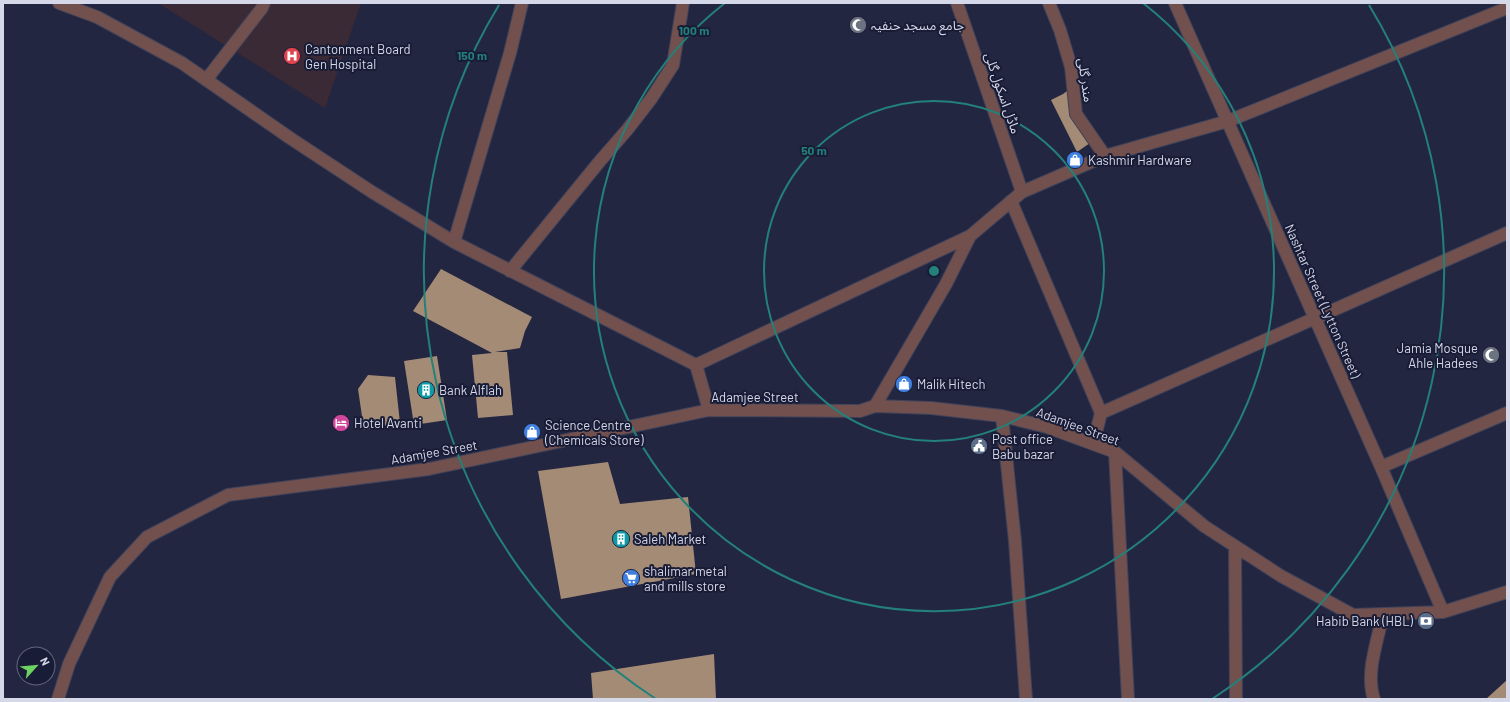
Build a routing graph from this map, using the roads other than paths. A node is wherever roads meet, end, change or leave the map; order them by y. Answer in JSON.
{"nodes":[{"id":1,"x":59,"y":3,"type":"edge"},
{"id":2,"x":264,"y":3,"type":"edge"},
{"id":3,"x":522,"y":3,"type":"edge"},
{"id":4,"x":683,"y":3,"type":"edge"},
{"id":5,"x":957,"y":3,"type":"edge"},
{"id":6,"x":1049,"y":3,"type":"edge"},
{"id":7,"x":1175,"y":3,"type":"edge"},
{"id":8,"x":1507,"y":8,"type":"edge"},
{"id":9,"x":206,"y":80,"type":"junction"},
{"id":10,"x":1228,"y":121,"type":"junction"},
{"id":11,"x":1105,"y":156,"type":"junction"},
{"id":12,"x":1022,"y":192,"type":"junction"},
{"id":13,"x":1011,"y":201,"type":"junction"},
{"id":14,"x":1507,"y":233,"type":"edge"},
{"id":15,"x":970,"y":236,"type":"junction"},
{"id":16,"x":454,"y":242,"type":"junction"},
{"id":17,"x":510,"y":271,"type":"junction"},
{"id":18,"x":1315,"y":318,"type":"junction"},
{"id":19,"x":696,"y":365,"type":"junction"},
{"id":20,"x":875,"y":406,"type":"junction"},
{"id":21,"x":709,"y":410,"type":"junction"},
{"id":22,"x":1101,"y":413,"type":"junction"},
{"id":23,"x":1507,"y":413,"type":"edge"},
{"id":24,"x":1002,"y":416,"type":"junction"},
{"id":25,"x":1093,"y":444,"type":"junction"},
{"id":26,"x":1115,"y":452,"type":"junction"},
{"id":27,"x":1381,"y":467,"type":"junction"},
{"id":28,"x":1235,"y":546,"type":"junction"},
{"id":29,"x":1507,"y":592,"type":"edge"},
{"id":30,"x":1443,"y":612,"type":"junction"},
{"id":31,"x":1383,"y":614,"type":"junction"},
{"id":32,"x":58,"y":699,"type":"edge"},
{"id":33,"x":1026,"y":699,"type":"edge"},
{"id":34,"x":1128,"y":699,"type":"edge"},
{"id":35,"x":1236,"y":699,"type":"edge"},
{"id":36,"x":1374,"y":699,"type":"edge"}],
"edges":[{"from":1,"to":9,"type":"street"},
{"from":2,"to":9,"type":"street"},
{"from":3,"to":16,"type":"street"},
{"from":4,"to":17,"type":"street"},
{"from":5,"to":12,"type":"street","name":"ماڈل اسکول گلی"},
{"from":6,"to":11,"type":"street","name":"مندر گلی"},
{"from":7,"to":10,"type":"street","name":"Nashtar Street (Lytton Street)"},
{"from":8,"to":10,"type":"street"},
{"from":9,"to":16,"type":"street"},
{"from":10,"to":11,"type":"street"},
{"from":10,"to":18,"type":"street","name":"Nashtar Street (Lytton Street)"},
{"from":11,"to":12,"type":"street"},
{"from":12,"to":13,"type":"street"},
{"from":13,"to":15,"type":"street"},
{"from":13,"to":22,"type":"street"},
{"from":14,"to":18,"type":"street"},
{"from":15,"to":19,"type":"street"},
{"from":15,"to":20,"type":"street"},
{"from":16,"to":17,"type":"street"},
{"from":17,"to":19,"type":"street"},
{"from":18,"to":22,"type":"street"},
{"from":18,"to":27,"type":"street","name":"Nashtar Street (Lytton Street)"},
{"from":19,"to":21,"type":"street"},
{"from":20,"to":21,"type":"street","name":"Adamjee Street"},
{"from":20,"to":24,"type":"street","name":"Adamjee Street"},
{"from":21,"to":32,"type":"street","name":"Adamjee Street"},
{"from":22,"to":25,"type":"street"},
{"from":23,"to":27,"type":"street"},
{"from":24,"to":25,"type":"street","name":"Adamjee Street"},
{"from":24,"to":33,"type":"street"},
{"from":25,"to":26,"type":"street","name":"Adamjee Street"},
{"from":26,"to":28,"type":"street","name":"Adamjee Street"},
{"from":26,"to":34,"type":"street"},
{"from":27,"to":30,"type":"street","name":"Nashtar Street (Lytton Street)"},
{"from":28,"to":31,"type":"street","name":"Adamjee Street"},
{"from":28,"to":35,"type":"street"},
{"from":29,"to":30,"type":"street","name":"Adamjee Street"},
{"from":30,"to":31,"type":"street","name":"Adamjee Street"},
{"from":31,"to":36,"type":"street"}]}
